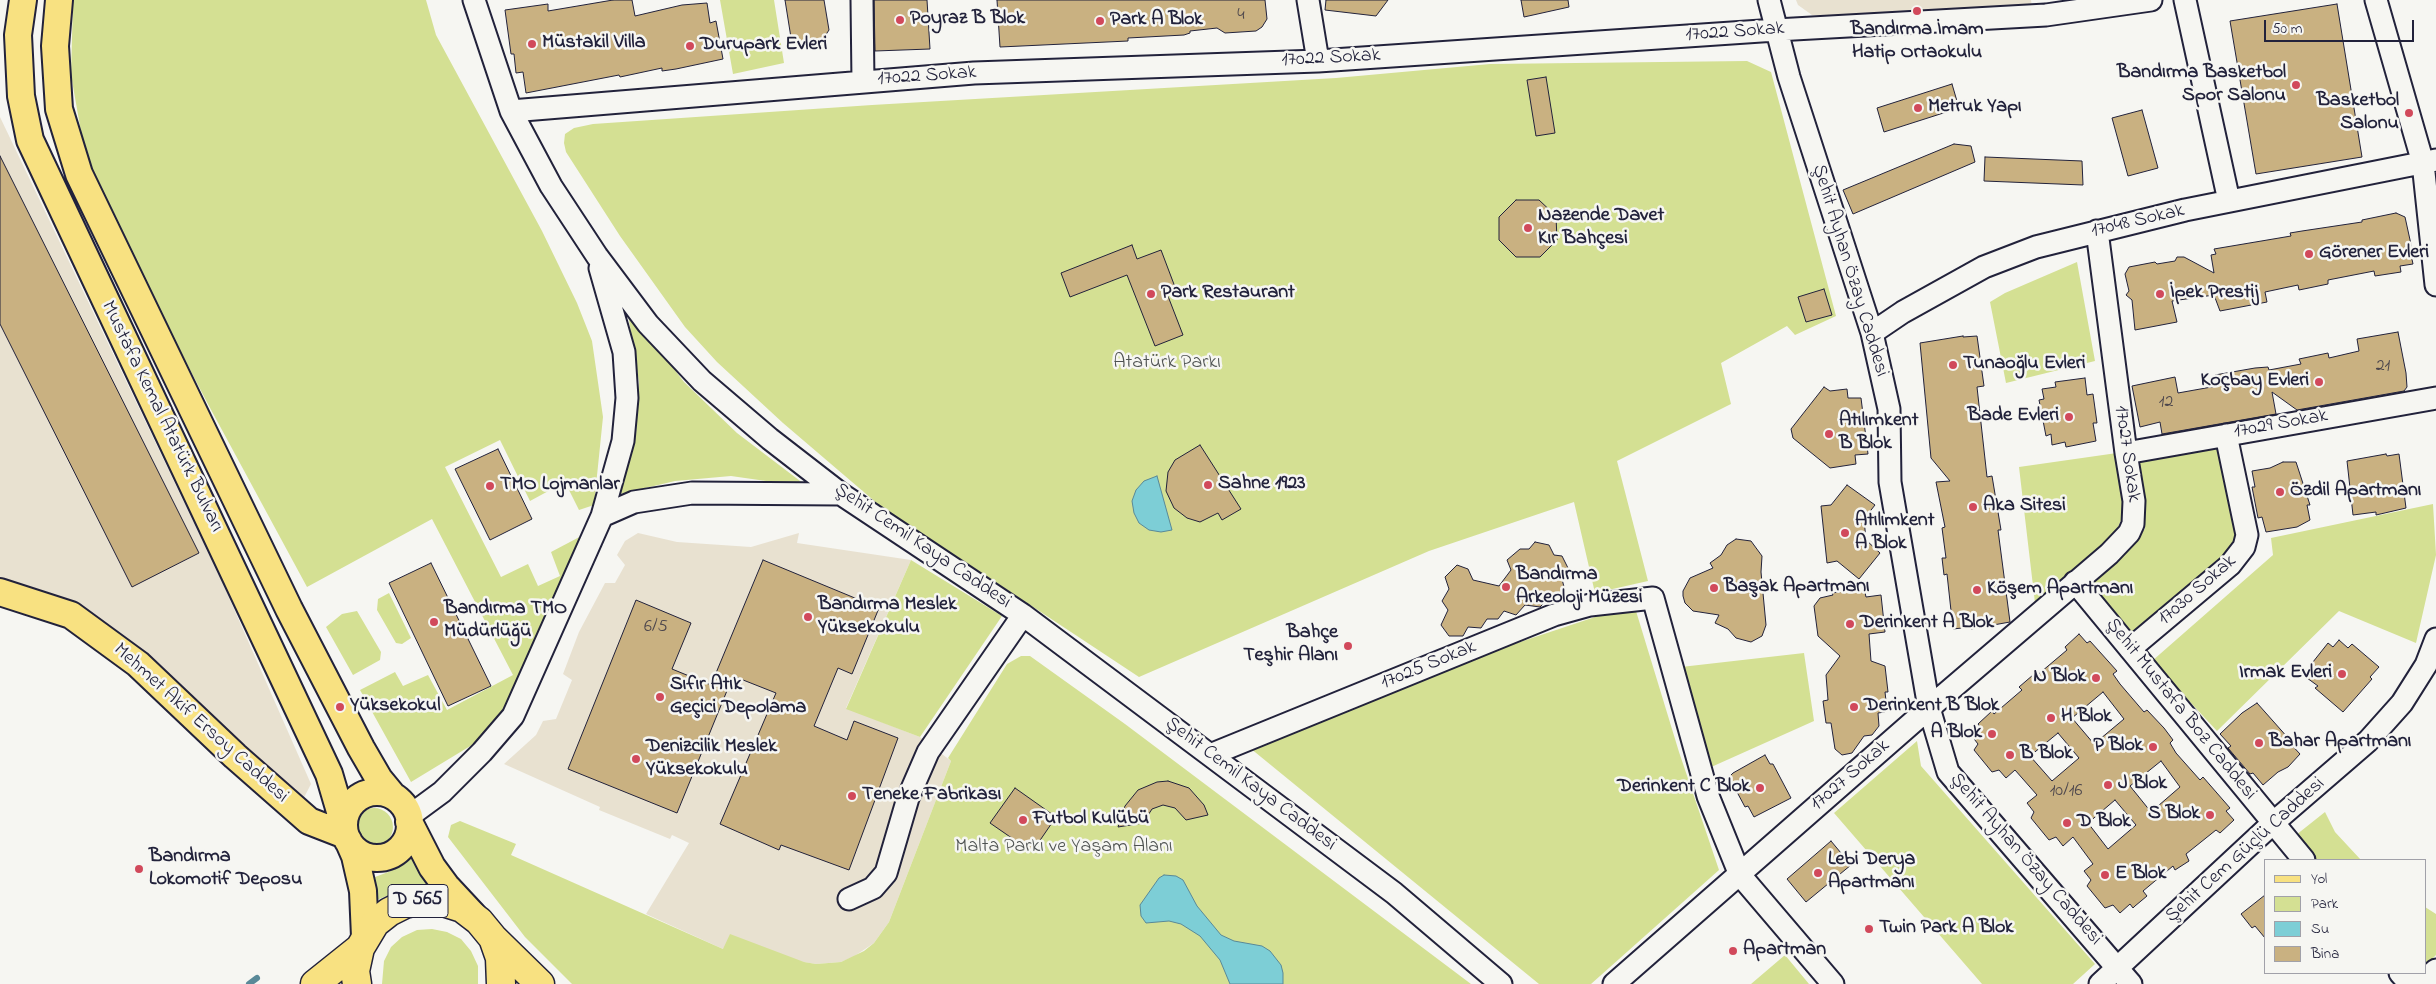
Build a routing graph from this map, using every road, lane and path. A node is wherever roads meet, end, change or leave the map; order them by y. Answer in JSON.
{"nodes":[{"id":1,"x":23,"y":0,"type":"edge"},
{"id":2,"x":59,"y":0,"type":"edge"},
{"id":3,"x":474,"y":0,"type":"edge"},
{"id":4,"x":862,"y":0,"type":"edge"},
{"id":5,"x":1308,"y":0,"type":"edge"},
{"id":6,"x":1769,"y":0,"type":"edge"},
{"id":7,"x":2151,"y":0,"type":"edge"},
{"id":8,"x":2184,"y":0,"type":"edge"},
{"id":9,"x":2376,"y":0,"type":"edge"},
{"id":10,"x":2046,"y":8,"type":"edge"},
{"id":11,"x":1776,"y":30,"type":"junction"},
{"id":12,"x":1318,"y":61,"type":"junction"},
{"id":13,"x":863,"y":82,"type":"junction"},
{"id":14,"x":511,"y":111,"type":"junction"},
{"id":15,"x":2430,"y":161,"type":"edge"},
{"id":16,"x":2229,"y":201,"type":"junction"},
{"id":17,"x":2097,"y":231,"type":"junction"},
{"id":18,"x":597,"y":256,"type":"junction"},
{"id":19,"x":2436,"y":285,"type":"edge"},
{"id":20,"x":1872,"y":333,"type":"junction"},
{"id":21,"x":2436,"y":398,"type":"edge"},
{"id":22,"x":2226,"y":435,"type":"junction"},
{"id":23,"x":2126,"y":453,"type":"junction"},
{"id":24,"x":841,"y":494,"type":"junction"},
{"id":25,"x":602,"y":516,"type":"junction"},
{"id":26,"x":2075,"y":582,"type":"junction"},
{"id":27,"x":0,"y":592,"type":"edge"},
{"id":28,"x":1023,"y":615,"type":"junction"},
{"id":29,"x":2436,"y":639,"type":"edge"},
{"id":30,"x":2130,"y":649,"type":"junction"},
{"id":31,"x":1929,"y":708,"type":"junction"},
{"id":32,"x":1210,"y":755,"type":"junction"},
{"id":33,"x":402,"y":809,"type":"junction"},
{"id":34,"x":2273,"y":823,"type":"junction"},
{"id":35,"x":346,"y":833,"type":"junction"},
{"id":36,"x":2303,"y":859,"type":"edge"},
{"id":37,"x":1740,"y":875,"type":"junction"},
{"id":38,"x":849,"y":899,"type":"dead end"},
{"id":39,"x":486,"y":929,"type":"junction"},
{"id":40,"x":362,"y":942,"type":"junction"},
{"id":41,"x":2436,"y":970,"type":"edge"},
{"id":42,"x":2401,"y":974,"type":"edge"},
{"id":43,"x":2124,"y":976,"type":"edge"},
{"id":44,"x":315,"y":984,"type":"edge"},
{"id":45,"x":357,"y":984,"type":"edge"},
{"id":46,"x":501,"y":984,"type":"edge"},
{"id":47,"x":540,"y":984,"type":"edge"},
{"id":48,"x":1501,"y":984,"type":"edge"},
{"id":49,"x":1614,"y":984,"type":"edge"},
{"id":50,"x":1833,"y":984,"type":"edge"},
{"id":51,"x":2100,"y":984,"type":"edge"},
{"id":52,"x":2410,"y":984,"type":"edge"},
{"id":53,"x":2420,"y":984,"type":"edge"}],
"edges":[{"from":1,"to":35,"type":"main road","name":"Mustafa Kemal Atatürk Bulvarı"},
{"from":2,"to":33,"type":"main road","name":"Mustafa Kemal Atatürk Bulvarı"},
{"from":3,"to":14,"type":"street","name":"Şehit Cemil Kaya Caddesi"},
{"from":4,"to":13,"type":"street"},
{"from":5,"to":12,"type":"street"},
{"from":6,"to":11,"type":"street","name":"Şehit Ayhan Özay Caddesi"},
{"from":7,"to":10,"type":"street","name":"17022 Sokak"},
{"from":8,"to":16,"type":"street"},
{"from":9,"to":15,"type":"street"},
{"from":10,"to":11,"type":"street","name":"17022 Sokak"},
{"from":11,"to":12,"type":"street","name":"17022 Sokak"},
{"from":11,"to":20,"type":"street","name":"Şehit Ayhan Özay Caddesi"},
{"from":12,"to":13,"type":"street","name":"17022 Sokak"},
{"from":13,"to":14,"type":"street","name":"17022 Sokak"},
{"from":14,"to":18,"type":"street","name":"Şehit Cemil Kaya Caddesi"},
{"from":15,"to":16,"type":"street","name":"17048 Sokak"},
{"from":15,"to":19,"type":"street"},
{"from":16,"to":17,"type":"street","name":"17048 Sokak"},
{"from":17,"to":20,"type":"street","name":"17048 Sokak"},
{"from":17,"to":23,"type":"street","name":"17027 Sokak"},
{"from":18,"to":24,"type":"street","name":"Şehit Cemil Kaya Caddesi"},
{"from":18,"to":25,"type":"street"},
{"from":20,"to":31,"type":"street","name":"Şehit Ayhan Özay Caddesi"},
{"from":21,"to":22,"type":"street","name":"17029 Sokak"},
{"from":22,"to":23,"type":"street","name":"17029 Sokak"},
{"from":22,"to":30,"type":"street","name":"17030 Sokak"},
{"from":23,"to":26,"type":"street","name":"17027 Sokak"},
{"from":24,"to":25,"type":"street"},
{"from":24,"to":28,"type":"street","name":"Şehit Cemil Kaya Caddesi"},
{"from":25,"to":33,"type":"street"},
{"from":26,"to":30,"type":"street","name":"Şehit Mustafa Boz Caddesi"},
{"from":26,"to":31,"type":"street","name":"17027 Sokak"},
{"from":27,"to":35,"type":"main road","name":"Mehmet Akif Ersoy Caddesi"},
{"from":28,"to":32,"type":"street","name":"Şehit Cemil Kaya Caddesi"},
{"from":28,"to":38,"type":"street"},
{"from":29,"to":34,"type":"street","name":"Şehit Cem Güçlü Caddesi"},
{"from":30,"to":34,"type":"street","name":"Şehit Mustafa Boz Caddesi"},
{"from":31,"to":37,"type":"street","name":"17027 Sokak"},
{"from":31,"to":43,"type":"street","name":"Şehit Ayhan Özay Caddesi"},
{"from":32,"to":37,"type":"street","name":"17025 Sokak"},
{"from":32,"to":48,"type":"street","name":"Şehit Cemil Kaya Caddesi"},
{"from":33,"to":35,"type":"main road"},
{"from":33,"to":35,"type":"main road"},
{"from":33,"to":39,"type":"main road","name":"Mustafa Kemal Atatürk Bulvarı"},
{"from":34,"to":36,"type":"street","name":"Şehit Mustafa Boz Caddesi"},
{"from":34,"to":43,"type":"street","name":"Şehit Cem Güçlü Caddesi"},
{"from":35,"to":40,"type":"main road","name":"Mustafa Kemal Atatürk Bulvarı"},
{"from":37,"to":49,"type":"street","name":"17027 Sokak"},
{"from":37,"to":50,"type":"street"},
{"from":39,"to":40,"type":"highway","number":"D 565"},
{"from":39,"to":46,"type":"highway"},
{"from":39,"to":47,"type":"highway","number":"D 565"},
{"from":40,"to":44,"type":"highway","number":"D 565"},
{"from":40,"to":45,"type":"highway","number":"D 565"},
{"from":41,"to":53,"type":"street"},
{"from":42,"to":52,"type":"street"},
{"from":43,"to":51,"type":"street","name":"Şehit Cem Güçlü Caddesi"}]}
